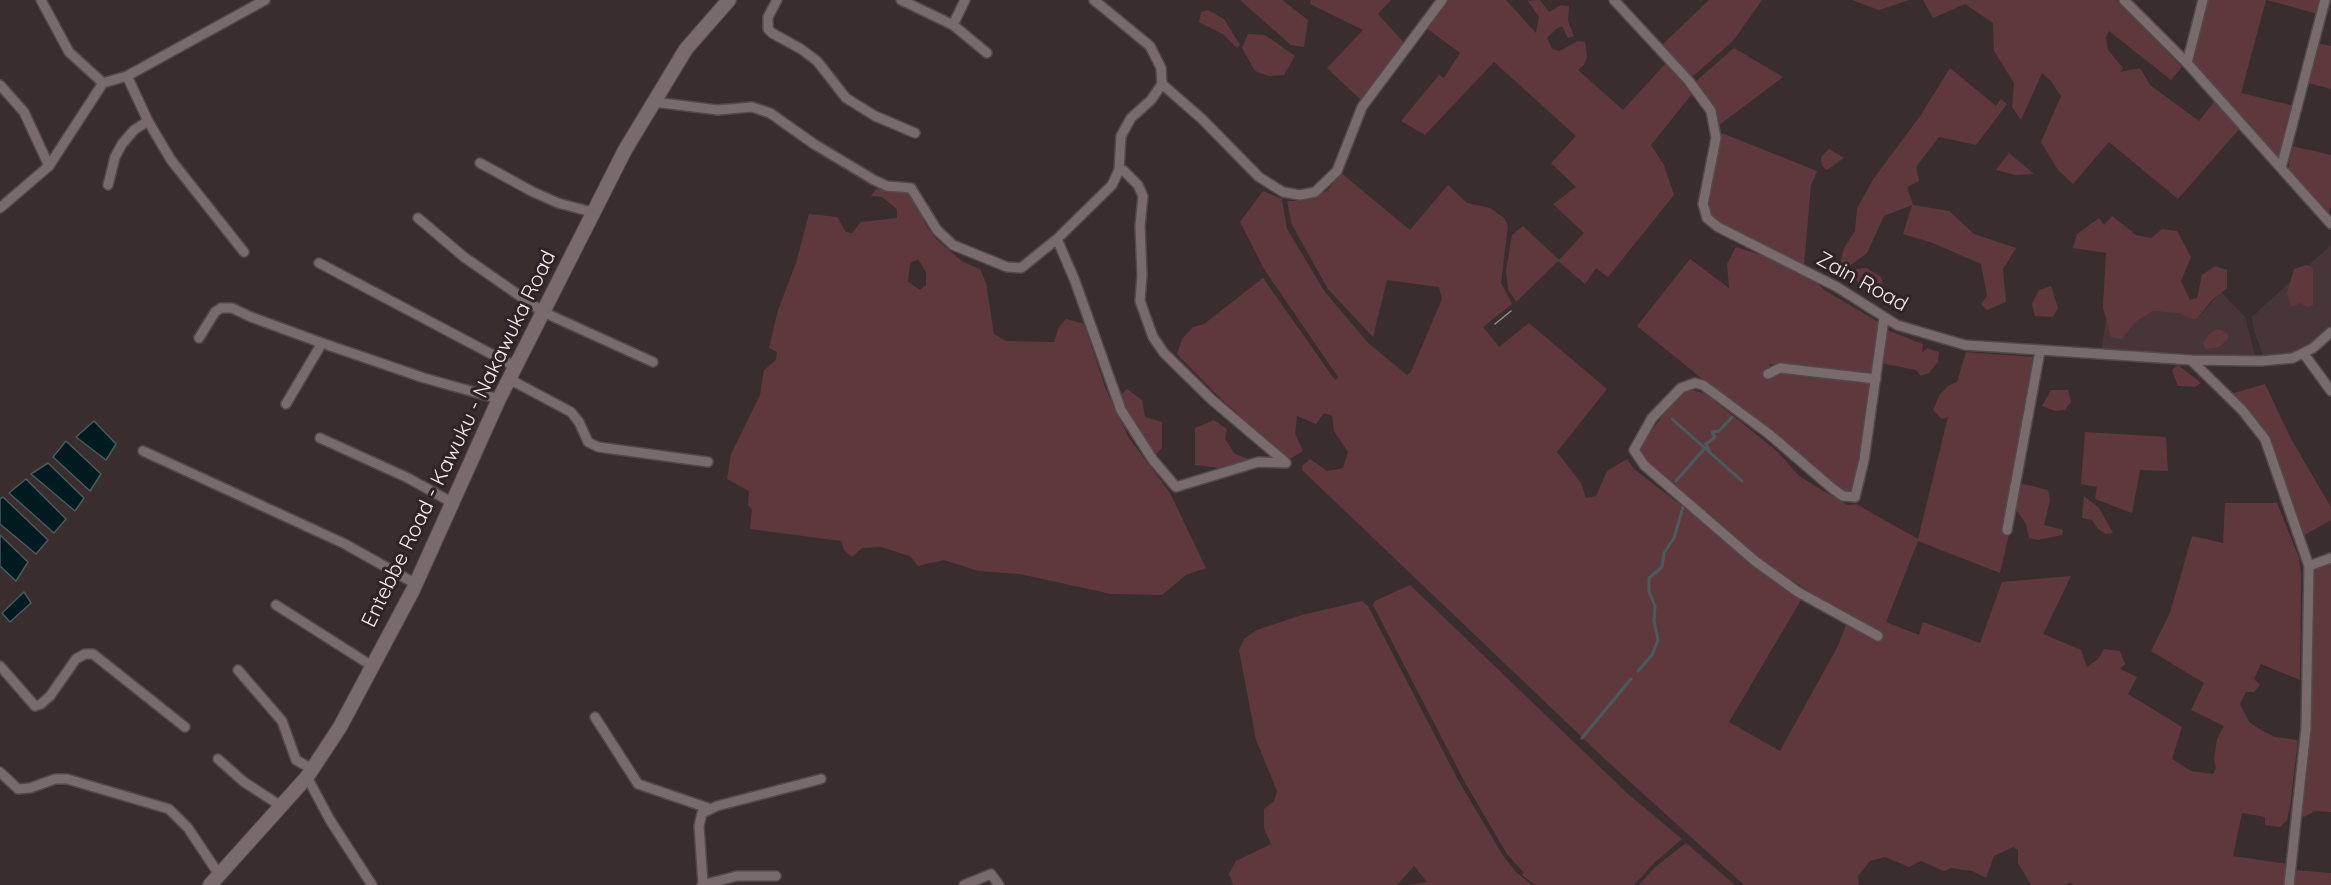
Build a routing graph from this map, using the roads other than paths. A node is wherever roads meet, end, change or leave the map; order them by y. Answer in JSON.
{"nodes":[{"id":1,"x":41,"y":0,"type":"edge"},
{"id":2,"x":265,"y":0,"type":"edge"},
{"id":3,"x":729,"y":0,"type":"edge"},
{"id":4,"x":777,"y":0,"type":"edge"},
{"id":5,"x":901,"y":0,"type":"edge"},
{"id":6,"x":965,"y":0,"type":"edge"},
{"id":7,"x":1094,"y":0,"type":"edge"},
{"id":8,"x":1442,"y":0,"type":"edge"},
{"id":9,"x":1614,"y":0,"type":"edge"},
{"id":10,"x":2124,"y":0,"type":"edge"},
{"id":11,"x":2203,"y":0,"type":"edge"},
{"id":12,"x":2325,"y":0,"type":"edge"},
{"id":13,"x":953,"y":25,"type":"junction"},
{"id":14,"x":987,"y":53,"type":"dead end"},
{"id":15,"x":2187,"y":63,"type":"junction"},
{"id":16,"x":127,"y":76,"type":"junction"},
{"id":17,"x":103,"y":84,"type":"junction"},
{"id":18,"x":1162,"y":84,"type":"junction"},
{"id":19,"x":0,"y":85,"type":"edge"},
{"id":20,"x":654,"y":102,"type":"junction"},
{"id":21,"x":148,"y":121,"type":"junction"},
{"id":22,"x":915,"y":134,"type":"dead end"},
{"id":23,"x":480,"y":163,"type":"dead end"},
{"id":24,"x":49,"y":166,"type":"junction"},
{"id":25,"x":2281,"y":168,"type":"junction"},
{"id":26,"x":1119,"y":170,"type":"junction"},
{"id":27,"x":108,"y":185,"type":"dead end"},
{"id":28,"x":0,"y":208,"type":"edge"},
{"id":29,"x":592,"y":212,"type":"junction"},
{"id":30,"x":418,"y":218,"type":"dead end"},
{"id":31,"x":2331,"y":224,"type":"edge"},
{"id":32,"x":1057,"y":239,"type":"junction"},
{"id":33,"x":243,"y":252,"type":"dead end"},
{"id":34,"x":319,"y":263,"type":"dead end"},
{"id":35,"x":543,"y":312,"type":"junction"},
{"id":36,"x":1884,"y":318,"type":"junction"},
{"id":37,"x":2331,"y":332,"type":"edge"},
{"id":38,"x":199,"y":339,"type":"dead end"},
{"id":39,"x":322,"y":343,"type":"junction"},
{"id":40,"x":2040,"y":351,"type":"junction"},
{"id":41,"x":2304,"y":354,"type":"junction"},
{"id":42,"x":2191,"y":360,"type":"junction"},
{"id":43,"x":654,"y":362,"type":"dead end"},
{"id":44,"x":512,"y":373,"type":"junction"},
{"id":45,"x":1767,"y":374,"type":"dead end"},
{"id":46,"x":1876,"y":379,"type":"junction"},
{"id":47,"x":2331,"y":391,"type":"edge"},
{"id":48,"x":499,"y":399,"type":"junction"},
{"id":49,"x":286,"y":404,"type":"dead end"},
{"id":50,"x":320,"y":438,"type":"dead end"},
{"id":51,"x":143,"y":451,"type":"dead end"},
{"id":52,"x":708,"y":462,"type":"dead end"},
{"id":53,"x":453,"y":503,"type":"junction"},
{"id":54,"x":2007,"y":530,"type":"dead end"},
{"id":55,"x":2331,"y":558,"type":"edge"},
{"id":56,"x":2309,"y":566,"type":"junction"},
{"id":57,"x":416,"y":584,"type":"junction"},
{"id":58,"x":276,"y":605,"type":"dead end"},
{"id":59,"x":1878,"y":636,"type":"dead end"},
{"id":60,"x":0,"y":666,"type":"edge"},
{"id":61,"x":372,"y":666,"type":"junction"},
{"id":62,"x":238,"y":670,"type":"dead end"},
{"id":63,"x":595,"y":717,"type":"dead end"},
{"id":64,"x":185,"y":727,"type":"dead end"},
{"id":65,"x":218,"y":759,"type":"dead end"},
{"id":66,"x":0,"y":772,"type":"edge"},
{"id":67,"x":310,"y":773,"type":"junction"},
{"id":68,"x":821,"y":779,"type":"dead end"},
{"id":69,"x":281,"y":806,"type":"junction"},
{"id":70,"x":711,"y":809,"type":"junction"},
{"id":71,"x":776,"y":876,"type":"dead end"},
{"id":72,"x":215,"y":881,"type":"edge"},
{"id":73,"x":703,"y":884,"type":"edge"},
{"id":74,"x":372,"y":885,"type":"edge"},
{"id":75,"x":964,"y":885,"type":"edge"},
{"id":76,"x":999,"y":885,"type":"edge"},
{"id":77,"x":2289,"y":885,"type":"edge"}],
"edges":[{"from":1,"to":17,"type":"street"},
{"from":2,"to":16,"type":"street"},
{"from":3,"to":20,"type":"main road","name":"Entebbe Road - Kawuku - Nakawuka Road"},
{"from":4,"to":22,"type":"street"},
{"from":5,"to":13,"type":"street"},
{"from":6,"to":13,"type":"street"},
{"from":7,"to":18,"type":"street"},
{"from":8,"to":18,"type":"street"},
{"from":9,"to":36,"type":"street","name":"Zain Road"},
{"from":10,"to":15,"type":"street"},
{"from":11,"to":15,"type":"street"},
{"from":12,"to":25,"type":"street"},
{"from":13,"to":14,"type":"street"},
{"from":15,"to":25,"type":"street"},
{"from":16,"to":17,"type":"street"},
{"from":16,"to":21,"type":"street"},
{"from":17,"to":24,"type":"street"},
{"from":18,"to":26,"type":"street"},
{"from":19,"to":24,"type":"street"},
{"from":20,"to":29,"type":"main road","name":"Entebbe Road - Kawuku - Nakawuka Road"},
{"from":20,"to":32,"type":"street"},
{"from":21,"to":27,"type":"street"},
{"from":21,"to":33,"type":"street"},
{"from":23,"to":29,"type":"street"},
{"from":24,"to":28,"type":"street"},
{"from":25,"to":31,"type":"street"},
{"from":26,"to":32,"type":"street"},
{"from":26,"to":32,"type":"street"},
{"from":29,"to":35,"type":"main road","name":"Entebbe Road - Kawuku - Nakawuka Road"},
{"from":30,"to":35,"type":"street"},
{"from":34,"to":44,"type":"street"},
{"from":35,"to":43,"type":"street"},
{"from":35,"to":44,"type":"main road","name":"Entebbe Road - Kawuku - Nakawuka Road"},
{"from":36,"to":40,"type":"street","name":"Zain Road"},
{"from":36,"to":46,"type":"street"},
{"from":37,"to":41,"type":"street","name":"Zain Road"},
{"from":38,"to":39,"type":"street"},
{"from":39,"to":48,"type":"street"},
{"from":39,"to":49,"type":"street"},
{"from":40,"to":42,"type":"street","name":"Zain Road"},
{"from":40,"to":54,"type":"street"},
{"from":41,"to":42,"type":"street","name":"Zain Road"},
{"from":41,"to":47,"type":"street"},
{"from":42,"to":56,"type":"street"},
{"from":44,"to":48,"type":"main road","name":"Entebbe Road - Kawuku - Nakawuka Road"},
{"from":44,"to":52,"type":"street"},
{"from":45,"to":46,"type":"street"},
{"from":46,"to":59,"type":"street"},
{"from":48,"to":53,"type":"main road","name":"Entebbe Road - Kawuku - Nakawuka Road"},
{"from":50,"to":53,"type":"street"},
{"from":51,"to":57,"type":"street"},
{"from":53,"to":57,"type":"main road","name":"Entebbe Road - Kawuku - Nakawuka Road"},
{"from":55,"to":56,"type":"street"},
{"from":56,"to":77,"type":"street"},
{"from":57,"to":61,"type":"main road","name":"Entebbe Road - Kawuku - Nakawuka Road"},
{"from":58,"to":61,"type":"street"},
{"from":60,"to":64,"type":"street"},
{"from":61,"to":67,"type":"main road","name":"Entebbe Road - Kawuku - Nakawuka Road"},
{"from":62,"to":67,"type":"street"},
{"from":63,"to":70,"type":"street"},
{"from":65,"to":69,"type":"street"},
{"from":66,"to":72,"type":"street"},
{"from":67,"to":69,"type":"main road","name":"Entebbe Road - Kawuku - Nakawuka Road"},
{"from":67,"to":74,"type":"street"},
{"from":68,"to":70,"type":"street"},
{"from":69,"to":72,"type":"main road","name":"Entebbe Road - Kawuku - Nakawuka Road"},
{"from":70,"to":73,"type":"street"},
{"from":71,"to":73,"type":"street"},
{"from":75,"to":76,"type":"street"}]}
